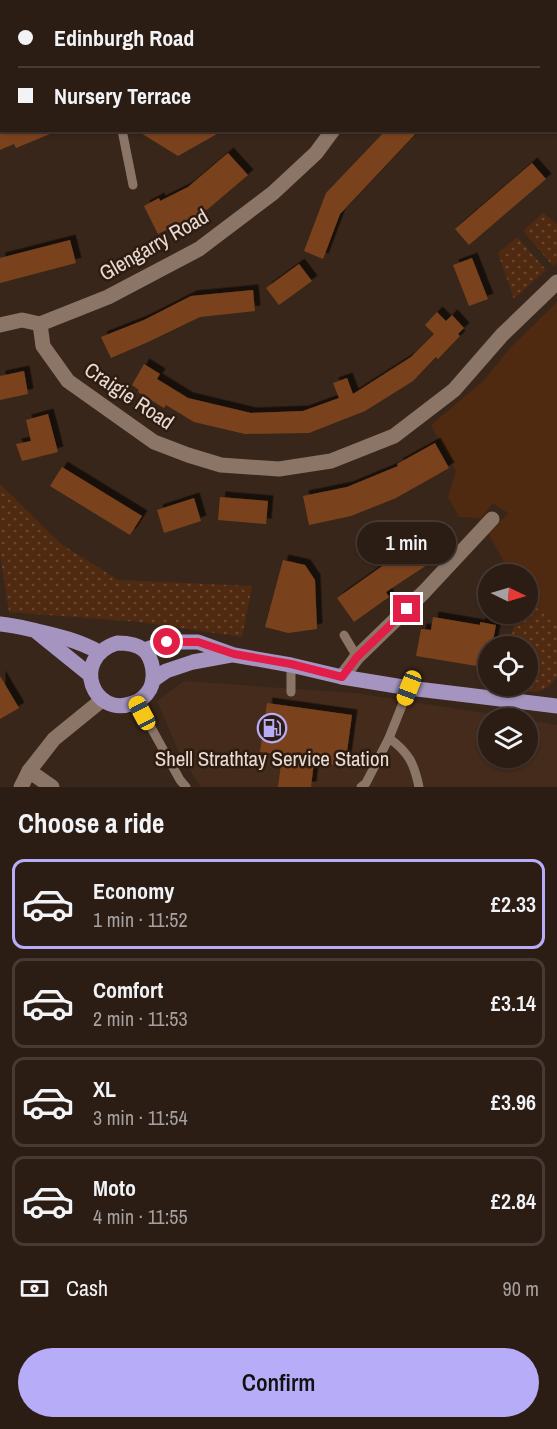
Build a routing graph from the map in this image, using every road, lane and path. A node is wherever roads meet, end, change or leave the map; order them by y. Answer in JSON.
{"nodes":[{"id":1,"x":122,"y":132,"type":"edge"},
{"id":2,"x":332,"y":132,"type":"edge"},
{"id":3,"x":133,"y":185,"type":"dead end"},
{"id":4,"x":557,"y":282,"type":"edge"},
{"id":5,"x":40,"y":324,"type":"junction"},
{"id":6,"x":0,"y":325,"type":"edge"},
{"id":7,"x":492,"y":519,"type":"dead end"},
{"id":8,"x":0,"y":624,"type":"edge"},
{"id":9,"x":35,"y":631,"type":"junction"},
{"id":10,"x":344,"y":635,"type":"dead end"},
{"id":11,"x":144,"y":650,"type":"junction"},
{"id":12,"x":99,"y":652,"type":"junction"},
{"id":13,"x":234,"y":654,"type":"junction"},
{"id":14,"x":357,"y":657,"type":"junction"},
{"id":15,"x":291,"y":664,"type":"junction"},
{"id":16,"x":90,"y":675,"type":"junction"},
{"id":17,"x":342,"y":677,"type":"junction"},
{"id":18,"x":153,"y":680,"type":"junction"},
{"id":19,"x":409,"y":688,"type":"junction"},
{"id":20,"x":291,"y":692,"type":"dead end"},
{"id":21,"x":102,"y":700,"type":"junction"},
{"id":22,"x":136,"y":702,"type":"junction"},
{"id":23,"x":557,"y":706,"type":"edge"},
{"id":24,"x":389,"y":738,"type":"junction"},
{"id":25,"x":30,"y":771,"type":"junction"},
{"id":26,"x":21,"y":787,"type":"edge"},
{"id":27,"x":52,"y":787,"type":"edge"},
{"id":28,"x":186,"y":787,"type":"edge"},
{"id":29,"x":361,"y":787,"type":"edge"},
{"id":30,"x":419,"y":787,"type":"edge"}],
"edges":[{"from":1,"to":3,"type":"lane"},
{"from":2,"to":5,"type":"street","name":"Glengarry Road"},
{"from":4,"to":5,"type":"street","name":"Craigie Road"},
{"from":5,"to":6,"type":"street","name":"Glengarry Road"},
{"from":7,"to":14,"type":"street"},
{"from":8,"to":9,"type":"main road"},
{"from":9,"to":12,"type":"main road"},
{"from":9,"to":16,"type":"main road"},
{"from":10,"to":14,"type":"lane"},
{"from":11,"to":12,"type":"main road"},
{"from":11,"to":13,"type":"main road"},
{"from":11,"to":18,"type":"main road"},
{"from":12,"to":16,"type":"main road"},
{"from":13,"to":15,"type":"main road"},
{"from":13,"to":18,"type":"main road"},
{"from":14,"to":17,"type":"street"},
{"from":15,"to":17,"type":"main road"},
{"from":15,"to":20,"type":"lane"},
{"from":16,"to":21,"type":"main road"},
{"from":17,"to":19,"type":"main road"},
{"from":18,"to":22,"type":"main road"},
{"from":19,"to":23,"type":"main road"},
{"from":19,"to":24,"type":"lane"},
{"from":21,"to":22,"type":"main road"},
{"from":21,"to":25,"type":"street"},
{"from":22,"to":28,"type":"lane"},
{"from":24,"to":29,"type":"lane"},
{"from":24,"to":30,"type":"lane"},
{"from":25,"to":26,"type":"street"},
{"from":25,"to":27,"type":"street"}]}
